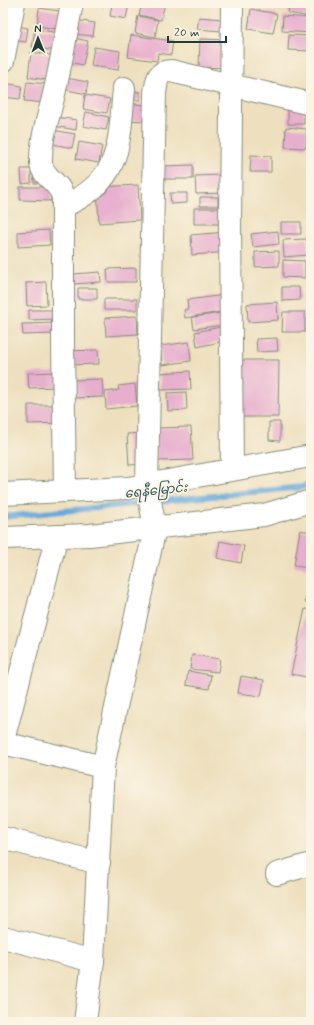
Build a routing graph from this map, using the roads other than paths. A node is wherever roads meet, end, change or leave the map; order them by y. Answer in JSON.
{"nodes":[{"id":1,"x":14,"y":3,"type":"edge"},
{"id":2,"x":72,"y":3,"type":"edge"},
{"id":3,"x":232,"y":3,"type":"edge"},
{"id":4,"x":3,"y":61,"type":"edge"},
{"id":5,"x":231,"y":85,"type":"junction"},
{"id":6,"x":124,"y":88,"type":"dead end"},
{"id":7,"x":311,"y":104,"type":"edge"},
{"id":8,"x":64,"y":206,"type":"junction"},
{"id":9,"x":311,"y":456,"type":"edge"},
{"id":10,"x":232,"y":470,"type":"junction"},
{"id":11,"x":147,"y":488,"type":"junction"},
{"id":12,"x":65,"y":491,"type":"junction"},
{"id":13,"x":3,"y":494,"type":"edge"},
{"id":14,"x":311,"y":501,"type":"edge"},
{"id":15,"x":154,"y":525,"type":"junction"},
{"id":16,"x":57,"y":536,"type":"junction"},
{"id":17,"x":3,"y":538,"type":"edge"},
{"id":18,"x":3,"y":742,"type":"edge"},
{"id":19,"x":103,"y":767,"type":"junction"},
{"id":20,"x":3,"y":838,"type":"edge"},
{"id":21,"x":99,"y":863,"type":"junction"},
{"id":22,"x":311,"y":864,"type":"edge"},
{"id":23,"x":277,"y":874,"type":"dead end"},
{"id":24,"x":3,"y":937,"type":"edge"},
{"id":25,"x":93,"y":961,"type":"junction"},
{"id":26,"x":85,"y":1022,"type":"edge"}],
"edges":[{"from":1,"to":4,"type":"street"},
{"from":2,"to":8,"type":"street"},
{"from":3,"to":5,"type":"street"},
{"from":5,"to":7,"type":"street"},
{"from":5,"to":10,"type":"street"},
{"from":5,"to":11,"type":"street"},
{"from":6,"to":8,"type":"street"},
{"from":8,"to":12,"type":"street"},
{"from":9,"to":10,"type":"street"},
{"from":10,"to":11,"type":"street"},
{"from":11,"to":12,"type":"street"},
{"from":11,"to":15,"type":"street"},
{"from":12,"to":13,"type":"street"},
{"from":14,"to":15,"type":"street"},
{"from":15,"to":16,"type":"street"},
{"from":15,"to":19,"type":"street"},
{"from":16,"to":17,"type":"street"},
{"from":16,"to":18,"type":"street"},
{"from":18,"to":19,"type":"street"},
{"from":19,"to":21,"type":"street"},
{"from":20,"to":21,"type":"street"},
{"from":21,"to":25,"type":"street"},
{"from":22,"to":23,"type":"street"},
{"from":24,"to":25,"type":"street"},
{"from":25,"to":26,"type":"street"}]}
